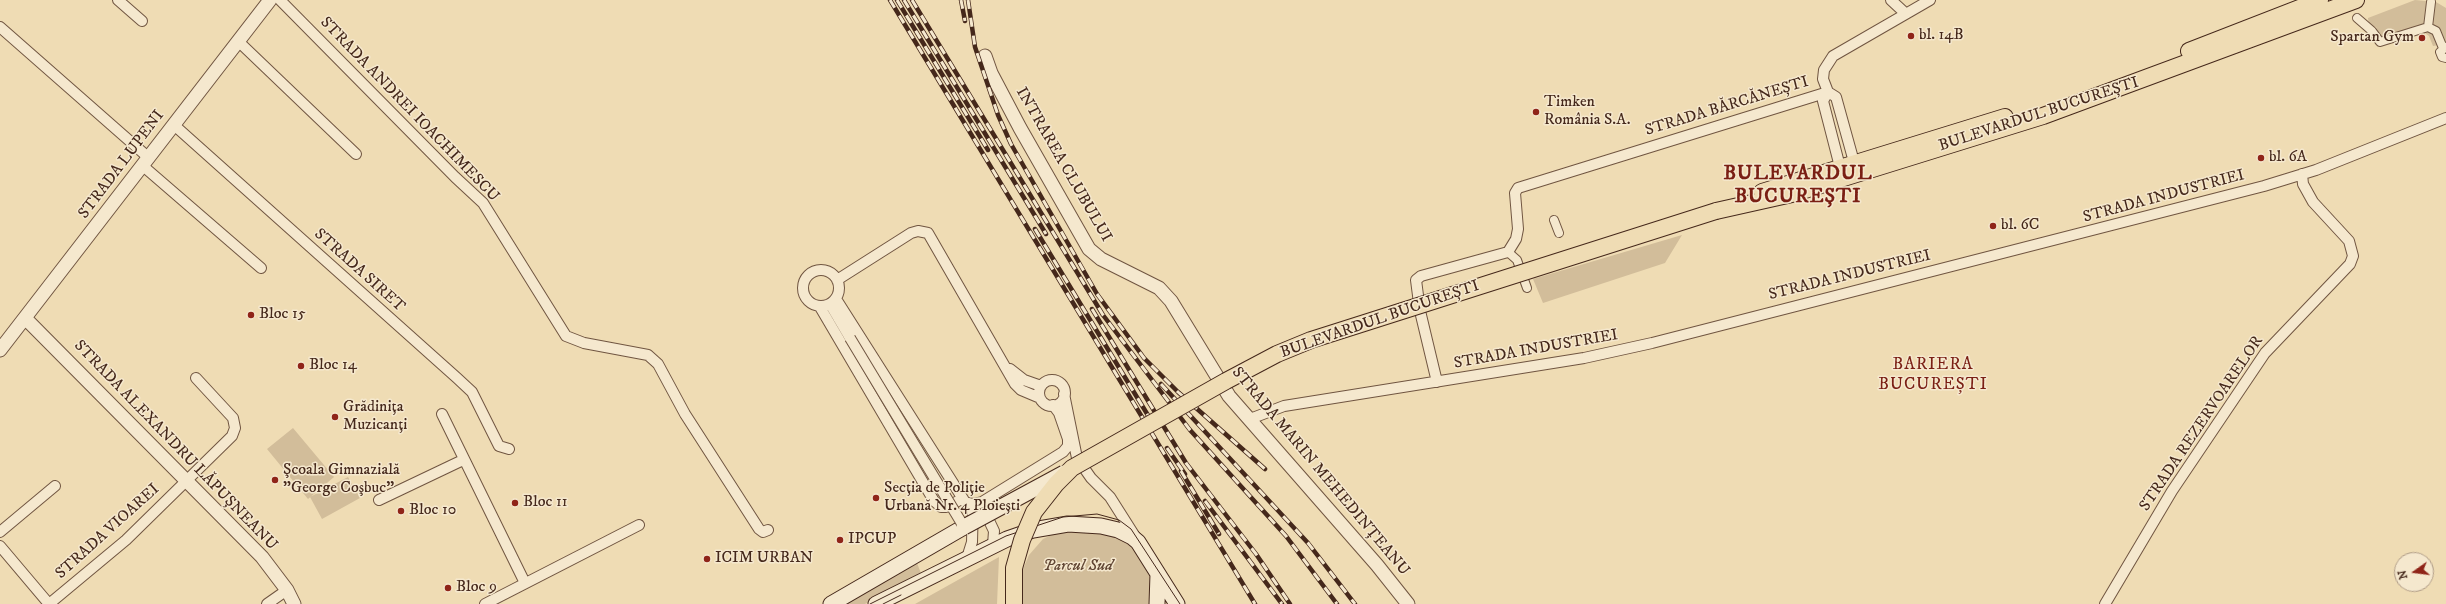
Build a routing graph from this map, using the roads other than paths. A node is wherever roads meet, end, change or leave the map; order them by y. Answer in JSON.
{"nodes":[{"id":1,"x":118,"y":0,"type":"edge"},
{"id":2,"x":270,"y":0,"type":"edge"},
{"id":3,"x":280,"y":0,"type":"edge"},
{"id":4,"x":1891,"y":0,"type":"edge"},
{"id":5,"x":1930,"y":0,"type":"edge"},
{"id":6,"x":2320,"y":0,"type":"edge"},
{"id":7,"x":2356,"y":0,"type":"edge"},
{"id":8,"x":2431,"y":2,"type":"dead end"},
{"id":9,"x":1905,"y":13,"type":"junction"},
{"id":10,"x":2357,"y":18,"type":"dead end"},
{"id":11,"x":142,"y":21,"type":"dead end"},
{"id":12,"x":0,"y":27,"type":"edge"},
{"id":13,"x":2428,"y":27,"type":"junction"},
{"id":14,"x":238,"y":41,"type":"junction"},
{"id":15,"x":2444,"y":48,"type":"edge"},
{"id":16,"x":985,"y":56,"type":"dead end"},
{"id":17,"x":2446,"y":58,"type":"edge"},
{"id":18,"x":1828,"y":92,"type":"junction"},
{"id":19,"x":2446,"y":118,"type":"edge"},
{"id":20,"x":174,"y":125,"type":"junction"},
{"id":21,"x":356,"y":154,"type":"dead end"},
{"id":22,"x":146,"y":162,"type":"junction"},
{"id":23,"x":1847,"y":165,"type":"junction"},
{"id":24,"x":2302,"y":174,"type":"junction"},
{"id":25,"x":1716,"y":212,"type":"junction"},
{"id":26,"x":1554,"y":220,"type":"dead end"},
{"id":27,"x":1559,"y":233,"type":"dead end"},
{"id":28,"x":1508,"y":252,"type":"junction"},
{"id":29,"x":261,"y":268,"type":"dead end"},
{"id":30,"x":837,"y":280,"type":"junction"},
{"id":31,"x":1527,"y":288,"type":"dead end"},
{"id":32,"x":828,"y":303,"type":"junction"},
{"id":33,"x":25,"y":318,"type":"junction"},
{"id":34,"x":0,"y":350,"type":"edge"},
{"id":35,"x":1002,"y":360,"type":"junction"},
{"id":36,"x":1208,"y":362,"type":"joint"},
{"id":37,"x":196,"y":378,"type":"dead end"},
{"id":38,"x":1437,"y":382,"type":"junction"},
{"id":39,"x":1041,"y":386,"type":"junction"},
{"id":40,"x":1064,"y":394,"type":"junction"},
{"id":41,"x":1040,"y":398,"type":"junction"},
{"id":42,"x":1053,"y":405,"type":"junction"},
{"id":43,"x":442,"y":414,"type":"dead end"},
{"id":44,"x":1250,"y":419,"type":"junction"},
{"id":45,"x":509,"y":449,"type":"dead end"},
{"id":46,"x":1063,"y":452,"type":"junction"},
{"id":47,"x":463,"y":460,"type":"junction"},
{"id":48,"x":1074,"y":462,"type":"junction"},
{"id":49,"x":917,"y":473,"type":"junction"},
{"id":50,"x":947,"y":477,"type":"junction"},
{"id":51,"x":933,"y":479,"type":"junction"},
{"id":52,"x":186,"y":481,"type":"junction"},
{"id":53,"x":55,"y":486,"type":"dead end"},
{"id":54,"x":929,"y":491,"type":"junction"},
{"id":55,"x":961,"y":499,"type":"junction"},
{"id":56,"x":379,"y":500,"type":"dead end"},
{"id":57,"x":977,"y":504,"type":"junction"},
{"id":58,"x":1116,"y":506,"type":"junction"},
{"id":59,"x":1078,"y":524,"type":"junction"},
{"id":60,"x":640,"y":525,"type":"dead end"},
{"id":61,"x":964,"y":527,"type":"junction"},
{"id":62,"x":768,"y":530,"type":"dead end"},
{"id":63,"x":0,"y":532,"type":"edge"},
{"id":64,"x":994,"y":538,"type":"junction"},
{"id":65,"x":1138,"y":542,"type":"junction"},
{"id":66,"x":0,"y":546,"type":"edge"},
{"id":67,"x":967,"y":558,"type":"junction"},
{"id":68,"x":1158,"y":574,"type":"junction"},
{"id":69,"x":526,"y":583,"type":"junction"},
{"id":70,"x":287,"y":590,"type":"junction"},
{"id":71,"x":49,"y":604,"type":"edge"},
{"id":72,"x":267,"y":604,"type":"edge"},
{"id":73,"x":294,"y":604,"type":"edge"},
{"id":74,"x":485,"y":604,"type":"edge"},
{"id":75,"x":831,"y":604,"type":"edge"},
{"id":76,"x":876,"y":604,"type":"edge"},
{"id":77,"x":1014,"y":604,"type":"edge"},
{"id":78,"x":1156,"y":604,"type":"edge"},
{"id":79,"x":1176,"y":604,"type":"edge"},
{"id":80,"x":1408,"y":604,"type":"edge"},
{"id":81,"x":2105,"y":604,"type":"edge"}],
"edges":[{"from":1,"to":11,"type":"street"},
{"from":2,"to":14,"type":"street","name":"STRADA LUPENI"},
{"from":3,"to":62,"type":"street","name":"STRADA ANDREI IOACHIMESCU"},
{"from":4,"to":9,"type":"street"},
{"from":5,"to":9,"type":"street","name":"STRADA BĂRCĂNEȘTI"},
{"from":6,"to":23,"type":"main road","name":"BULEVARDUL BUCUREȘTI"},
{"from":7,"to":25,"type":"main road","name":"BULEVARDUL BUCUREȘTI"},
{"from":8,"to":13,"type":"street"},
{"from":9,"to":18,"type":"street","name":"STRADA BĂRCĂNEȘTI"},
{"from":10,"to":13,"type":"street"},
{"from":12,"to":22,"type":"street"},
{"from":13,"to":15,"type":"street"},
{"from":14,"to":20,"type":"street","name":"STRADA LUPENI"},
{"from":14,"to":21,"type":"street"},
{"from":15,"to":17,"type":"street"},
{"from":16,"to":36,"type":"street","name":"INTRAREA CLUBULUI"},
{"from":18,"to":23,"type":"street"},
{"from":18,"to":23,"type":"street"},
{"from":18,"to":28,"type":"street","name":"STRADA BĂRCĂNEȘTI"},
{"from":19,"to":24,"type":"street","name":"STRADA INDUSTRIEI"},
{"from":20,"to":22,"type":"street","name":"STRADA LUPENI"},
{"from":20,"to":45,"type":"street","name":"STRADA SIRET"},
{"from":22,"to":29,"type":"street"},
{"from":22,"to":33,"type":"street","name":"STRADA LUPENI"},
{"from":23,"to":25,"type":"main road","name":"BULEVARDUL BUCUREȘTI"},
{"from":24,"to":38,"type":"street","name":"STRADA INDUSTRIEI"},
{"from":24,"to":81,"type":"street","name":"STRADA REZERVOARELOR"},
{"from":25,"to":48,"type":"main road","name":"BULEVARDUL BUCUREȘTI","bridge":true},
{"from":26,"to":27,"type":"street"},
{"from":28,"to":31,"type":"street"},
{"from":28,"to":38,"type":"street"},
{"from":30,"to":32,"type":"street"},
{"from":30,"to":32,"type":"street"},
{"from":30,"to":35,"type":"street"},
{"from":32,"to":49,"type":"street"},
{"from":32,"to":50,"type":"street"},
{"from":32,"to":61,"type":"street","bridge":true},
{"from":33,"to":34,"type":"street","name":"STRADA LUPENI"},
{"from":33,"to":52,"type":"street","name":"STRADA ALEXANDRU LĂPUȘNEANU"},
{"from":35,"to":39,"type":"street"},
{"from":35,"to":41,"type":"street"},
{"from":36,"to":44,"type":"street","name":"STRADA MARIN MEHEDINȚEANU"},
{"from":37,"to":52,"type":"street","name":"STRADA VIOAREI"},
{"from":38,"to":44,"type":"street","name":"STRADA INDUSTRIEI"},
{"from":39,"to":40,"type":"street"},
{"from":39,"to":41,"type":"street"},
{"from":40,"to":42,"type":"street"},
{"from":40,"to":48,"type":"street"},
{"from":41,"to":42,"type":"street"},
{"from":42,"to":46,"type":"street"},
{"from":43,"to":47,"type":"street"},
{"from":44,"to":80,"type":"street","name":"STRADA MARIN MEHEDINȚEANU"},
{"from":46,"to":48,"type":"street"},
{"from":46,"to":57,"type":"street"},
{"from":47,"to":56,"type":"street"},
{"from":47,"to":69,"type":"street"},
{"from":48,"to":58,"type":"street"},
{"from":48,"to":61,"type":"main road","bridge":true},
{"from":48,"to":77,"type":"main road","name":"BULEVARDUL BUCUREȘTI","bridge":true},
{"from":49,"to":51,"type":"street"},
{"from":49,"to":54,"type":"street"},
{"from":50,"to":51,"type":"street"},
{"from":50,"to":55,"type":"street"},
{"from":51,"to":54,"type":"street"},
{"from":52,"to":70,"type":"street","name":"STRADA ALEXANDRU LĂPUȘNEANU"},
{"from":52,"to":71,"type":"street","name":"STRADA VIOAREI"},
{"from":53,"to":63,"type":"street"},
{"from":54,"to":55,"type":"street"},
{"from":55,"to":57,"type":"street"},
{"from":57,"to":64,"type":"street"},
{"from":57,"to":67,"type":"street"},
{"from":58,"to":59,"type":"street"},
{"from":58,"to":65,"type":"street"},
{"from":59,"to":64,"type":"main road"},
{"from":59,"to":65,"type":"main road"},
{"from":60,"to":69,"type":"street"},
{"from":61,"to":75,"type":"main road"},
{"from":64,"to":67,"type":"main road"},
{"from":65,"to":68,"type":"main road"},
{"from":66,"to":71,"type":"street"},
{"from":67,"to":76,"type":"main road"},
{"from":68,"to":78,"type":"main road"},
{"from":68,"to":79,"type":"main road"},
{"from":69,"to":74,"type":"street"},
{"from":70,"to":72,"type":"street"},
{"from":70,"to":73,"type":"street","name":"STRADA ALEXANDRU LĂPUȘNEANU"}]}
